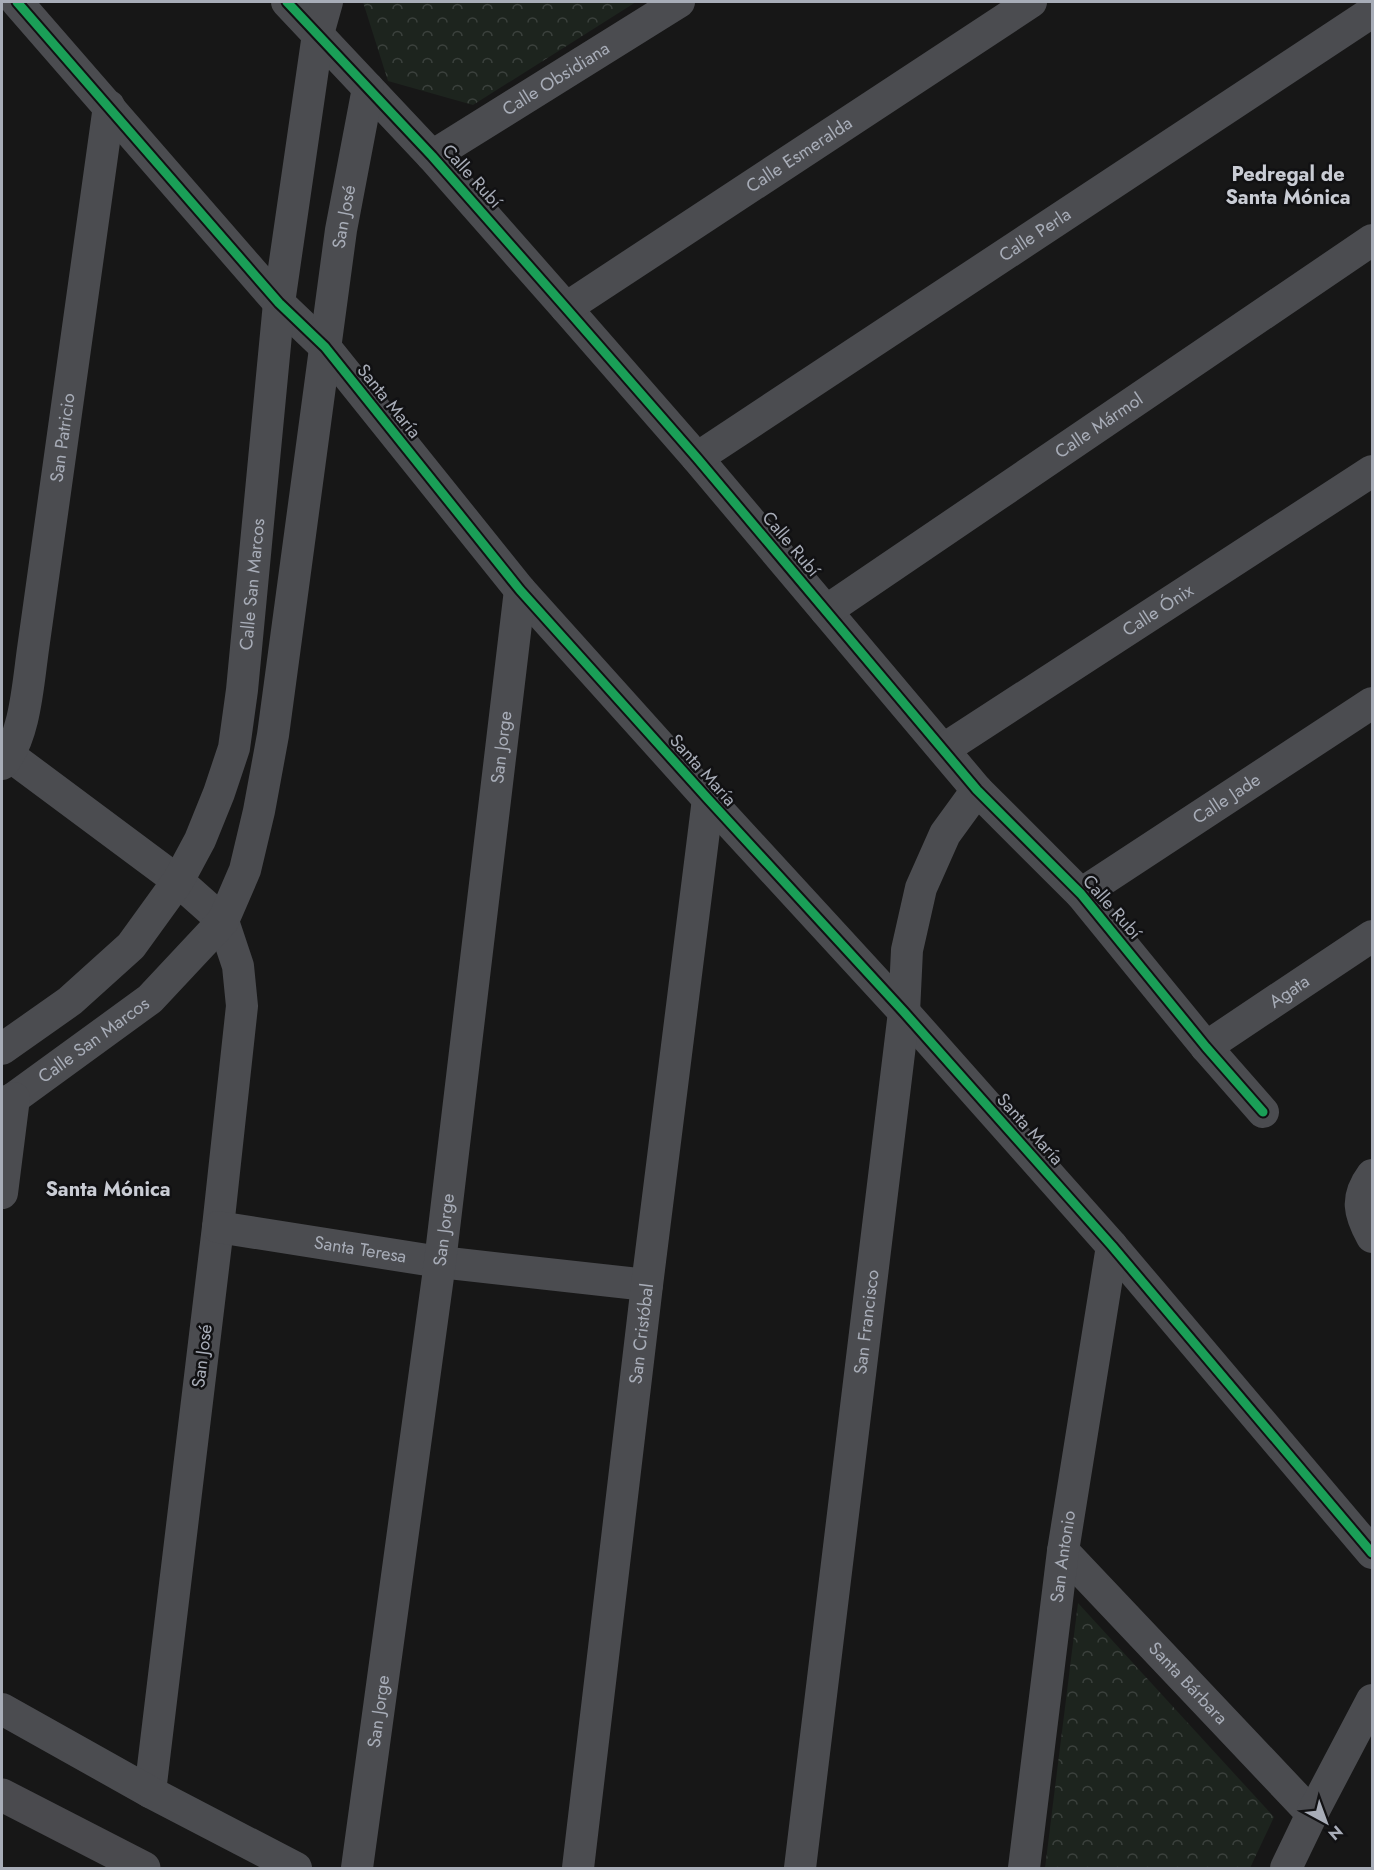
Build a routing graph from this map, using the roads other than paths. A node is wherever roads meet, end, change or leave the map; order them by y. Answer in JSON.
{"nodes":[{"id":1,"x":17,"y":2,"type":"edge"},
{"id":2,"x":286,"y":2,"type":"edge"},
{"id":3,"x":327,"y":2,"type":"edge"},
{"id":4,"x":679,"y":2,"type":"edge"},
{"id":5,"x":1031,"y":2,"type":"edge"},
{"id":6,"x":1369,"y":11,"type":"edge"},
{"id":7,"x":318,"y":34,"type":"junction"},
{"id":8,"x":368,"y":88,"type":"junction"},
{"id":9,"x":109,"y":106,"type":"junction"},
{"id":10,"x":432,"y":156,"type":"junction"},
{"id":11,"x":1372,"y":240,"type":"edge"},
{"id":12,"x":279,"y":303,"type":"junction"},
{"id":13,"x":566,"y":308,"type":"junction"},
{"id":14,"x":325,"y":347,"type":"junction"},
{"id":15,"x":697,"y":459,"type":"junction"},
{"id":16,"x":1372,"y":471,"type":"edge"},
{"id":17,"x":520,"y":590,"type":"junction"},
{"id":18,"x":826,"y":611,"type":"junction"},
{"id":19,"x":1372,"y":703,"type":"edge"},
{"id":20,"x":944,"y":749,"type":"junction"},
{"id":21,"x":4,"y":756,"type":"edge"},
{"id":22,"x":977,"y":789,"type":"junction"},
{"id":23,"x":708,"y":800,"type":"junction"},
{"id":24,"x":178,"y":881,"type":"junction"},
{"id":25,"x":1081,"y":894,"type":"junction"},
{"id":26,"x":223,"y":921,"type":"junction"},
{"id":27,"x":1372,"y":936,"type":"edge"},
{"id":28,"x":904,"y":1012,"type":"junction"},
{"id":29,"x":1206,"y":1047,"type":"junction"},
{"id":30,"x":2,"y":1049,"type":"edge"},
{"id":31,"x":8,"y":1101,"type":"edge"},
{"id":32,"x":1263,"y":1112,"type":"dead end"},
{"id":33,"x":1372,"y":1175,"type":"edge"},
{"id":34,"x":2,"y":1193,"type":"edge"},
{"id":35,"x":218,"y":1227,"type":"junction"},
{"id":36,"x":1372,"y":1237,"type":"edge"},
{"id":37,"x":1112,"y":1246,"type":"junction"},
{"id":38,"x":440,"y":1262,"type":"junction"},
{"id":39,"x":647,"y":1284,"type":"junction"},
{"id":40,"x":1063,"y":1551,"type":"junction"},
{"id":41,"x":1372,"y":1553,"type":"edge"},
{"id":42,"x":1372,"y":1700,"type":"edge"},
{"id":43,"x":2,"y":1709,"type":"edge"},
{"id":44,"x":150,"y":1792,"type":"junction"},
{"id":45,"x":2,"y":1795,"type":"edge"},
{"id":46,"x":1312,"y":1814,"type":"junction"},
{"id":47,"x":144,"y":1869,"type":"edge"},
{"id":48,"x":296,"y":1869,"type":"edge"},
{"id":49,"x":357,"y":1869,"type":"edge"},
{"id":50,"x":578,"y":1869,"type":"edge"},
{"id":51,"x":800,"y":1869,"type":"edge"},
{"id":52,"x":1024,"y":1869,"type":"edge"},
{"id":53,"x":1286,"y":1869,"type":"edge"}],
"edges":[{"from":1,"to":9,"type":"street","name":"Santa María"},
{"from":2,"to":7,"type":"street","name":"Calle Rubí"},
{"from":3,"to":7,"type":"street","name":"Calle San Marcos"},
{"from":4,"to":10,"type":"street","name":"Calle Obsidiana"},
{"from":5,"to":13,"type":"street","name":"Calle Esmeralda"},
{"from":6,"to":15,"type":"street","name":"Calle Perla"},
{"from":7,"to":8,"type":"street","name":"Calle Rubí"},
{"from":7,"to":12,"type":"street","name":"Calle San Marcos"},
{"from":8,"to":10,"type":"street","name":"Calle Rubí"},
{"from":8,"to":14,"type":"street","name":"San José"},
{"from":9,"to":12,"type":"street","name":"Santa María"},
{"from":9,"to":21,"type":"street","name":"San Patricio"},
{"from":10,"to":13,"type":"street","name":"Calle Rubí"},
{"from":11,"to":18,"type":"street","name":"Calle Mármol"},
{"from":12,"to":14,"type":"street","name":"Santa María"},
{"from":12,"to":24,"type":"street","name":"Calle San Marcos"},
{"from":13,"to":15,"type":"street","name":"Calle Rubí"},
{"from":14,"to":17,"type":"street","name":"Santa María"},
{"from":14,"to":26,"type":"street","name":"Calle San Marcos"},
{"from":15,"to":18,"type":"street","name":"Calle Rubí"},
{"from":16,"to":20,"type":"street","name":"Calle Ónix"},
{"from":17,"to":23,"type":"street","name":"Santa María"},
{"from":17,"to":38,"type":"street","name":"San Jorge"},
{"from":18,"to":20,"type":"street","name":"Calle Rubí"},
{"from":19,"to":25,"type":"street","name":"Calle Jade"},
{"from":20,"to":22,"type":"street","name":"Calle Rubí"},
{"from":21,"to":24,"type":"street"},
{"from":22,"to":25,"type":"street","name":"Calle Rubí"},
{"from":22,"to":28,"type":"street","name":"San Francisco"},
{"from":23,"to":28,"type":"street","name":"Santa María"},
{"from":23,"to":39,"type":"street","name":"San Cristóbal"},
{"from":24,"to":26,"type":"street"},
{"from":24,"to":30,"type":"street","name":"Calle San Marcos"},
{"from":25,"to":29,"type":"street","name":"Calle Rubí"},
{"from":26,"to":31,"type":"street","name":"Calle San Marcos"},
{"from":26,"to":35,"type":"street","name":"San José"},
{"from":27,"to":29,"type":"street","name":"Agata"},
{"from":28,"to":37,"type":"street","name":"Santa María"},
{"from":28,"to":51,"type":"street","name":"San Francisco"},
{"from":29,"to":32,"type":"street","name":"Calle Rubí"},
{"from":31,"to":34,"type":"street"},
{"from":33,"to":36,"type":"street"},
{"from":35,"to":38,"type":"street","name":"Santa Teresa"},
{"from":35,"to":44,"type":"street","name":"San José"},
{"from":37,"to":40,"type":"street","name":"San Antonio"},
{"from":37,"to":41,"type":"street","name":"Santa María"},
{"from":38,"to":39,"type":"street","name":"Santa Teresa"},
{"from":38,"to":49,"type":"street","name":"San Jorge"},
{"from":39,"to":50,"type":"street","name":"San Cristóbal"},
{"from":40,"to":46,"type":"street","name":"Santa Bárbara"},
{"from":40,"to":52,"type":"street","name":"San Antonio"},
{"from":42,"to":46,"type":"street"},
{"from":43,"to":44,"type":"street"},
{"from":44,"to":48,"type":"street"},
{"from":45,"to":47,"type":"street"},
{"from":46,"to":53,"type":"street"}]}
